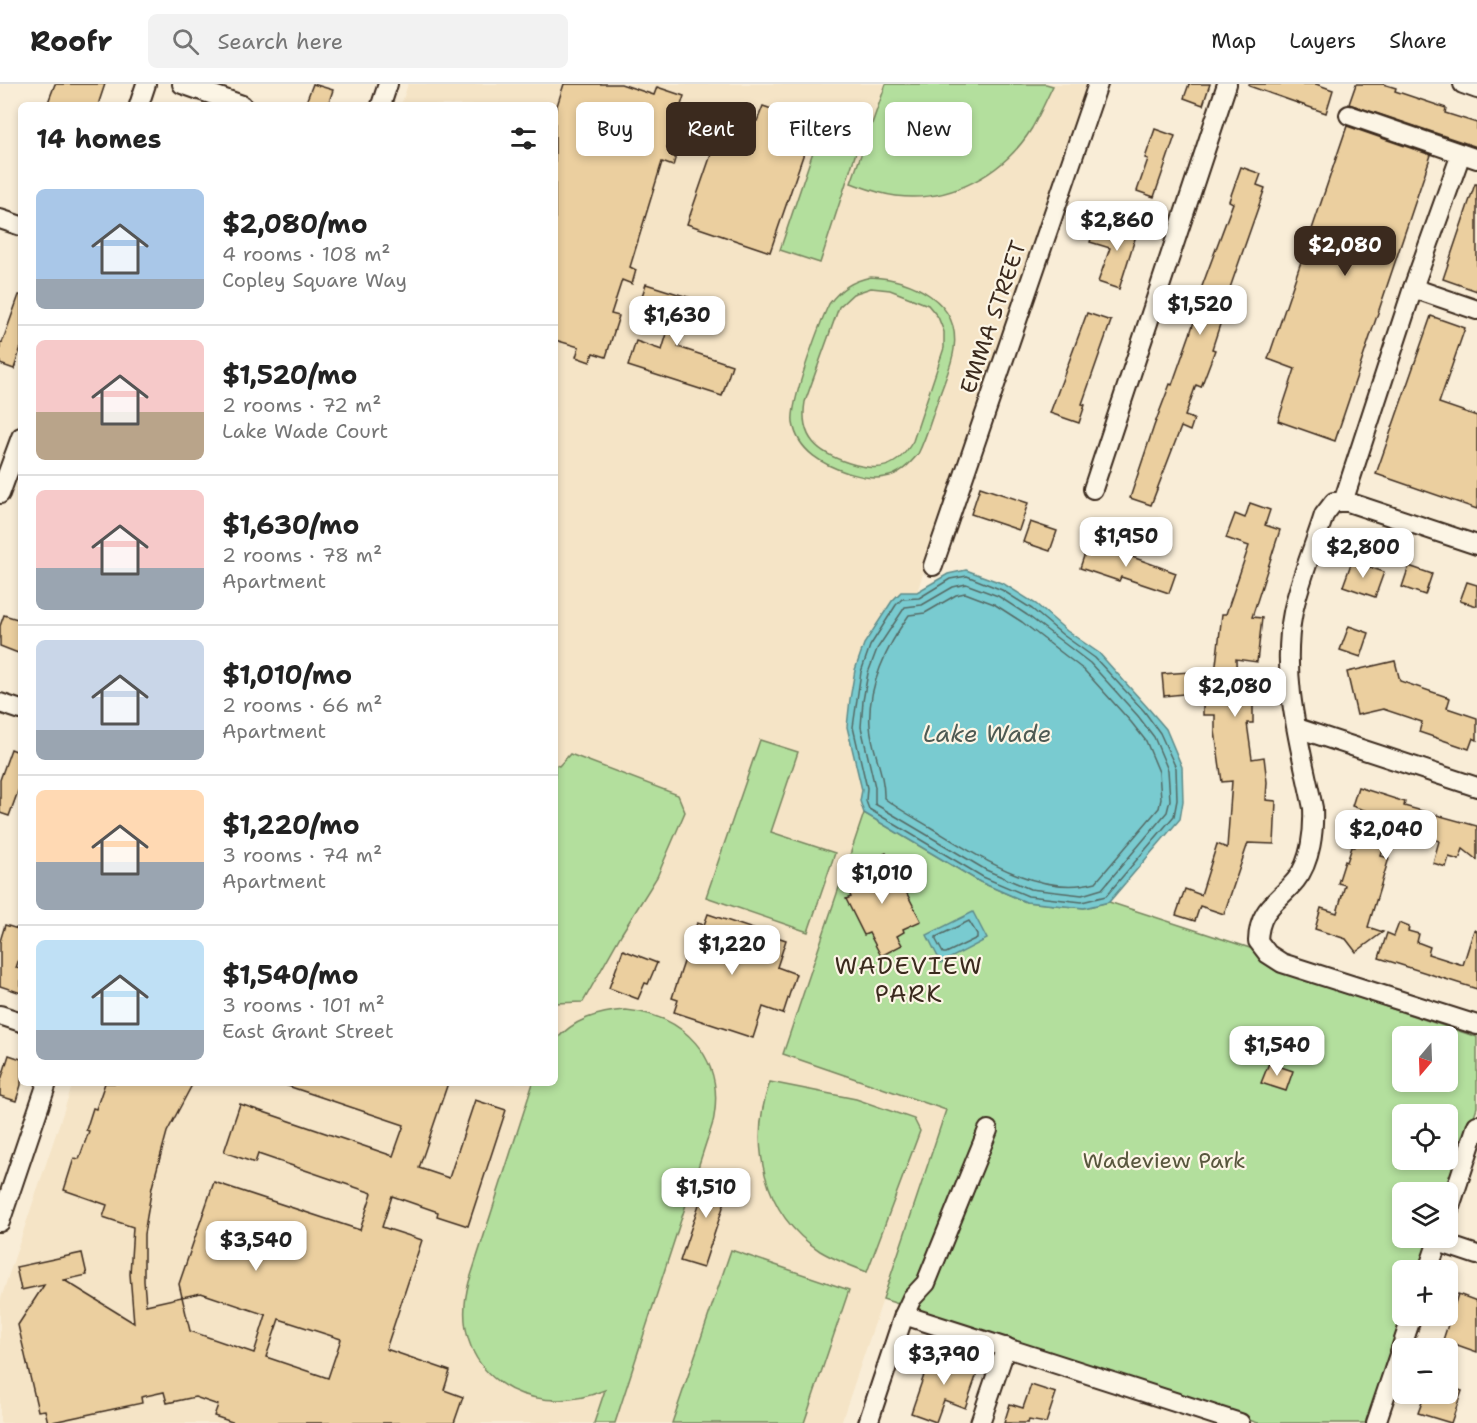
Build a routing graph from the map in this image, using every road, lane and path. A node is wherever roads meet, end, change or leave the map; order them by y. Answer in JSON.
{"nodes":[{"id":1,"x":146,"y":84,"type":"edge"},
{"id":2,"x":182,"y":84,"type":"edge"},
{"id":3,"x":388,"y":84,"type":"edge"},
{"id":4,"x":1098,"y":84,"type":"edge"},
{"id":5,"x":1227,"y":84,"type":"edge"},
{"id":6,"x":1462,"y":84,"type":"edge"},
{"id":7,"x":1477,"y":89,"type":"edge"},
{"id":8,"x":141,"y":102,"type":"edge"},
{"id":9,"x":233,"y":102,"type":"edge"},
{"id":10,"x":382,"y":102,"type":"edge"},
{"id":11,"x":1349,"y":115,"type":"dead end"},
{"id":12,"x":1469,"y":156,"type":"edge"},
{"id":13,"x":0,"y":219,"type":"edge"},
{"id":14,"x":18,"y":225,"type":"edge"},
{"id":15,"x":1413,"y":288,"type":"junction"},
{"id":16,"x":1477,"y":310,"type":"edge"},
{"id":17,"x":18,"y":445,"type":"edge"},
{"id":18,"x":1093,"y":489,"type":"dead end"},
{"id":19,"x":0,"y":494,"type":"edge"},
{"id":20,"x":1339,"y":502,"type":"junction"},
{"id":21,"x":1477,"y":545,"type":"edge"},
{"id":22,"x":933,"y":566,"type":"dead end"},
{"id":23,"x":0,"y":703,"type":"edge"},
{"id":24,"x":18,"y":709,"type":"edge"},
{"id":25,"x":1297,"y":728,"type":"junction"},
{"id":26,"x":1477,"y":787,"type":"edge"},
{"id":27,"x":0,"y":1015,"type":"edge"},
{"id":28,"x":18,"y":1021,"type":"edge"},
{"id":29,"x":1477,"y":1025,"type":"edge"},
{"id":30,"x":46,"y":1086,"type":"edge"},
{"id":31,"x":1477,"y":1125,"type":"edge"},
{"id":32,"x":988,"y":1130,"type":"dead end"},
{"id":33,"x":1458,"y":1183,"type":"edge"},
{"id":34,"x":0,"y":1222,"type":"edge"},
{"id":35,"x":1458,"y":1248,"type":"edge"},
{"id":36,"x":1477,"y":1256,"type":"edge"},
{"id":37,"x":904,"y":1315,"type":"junction"},
{"id":38,"x":1410,"y":1326,"type":"edge"},
{"id":39,"x":1006,"y":1347,"type":"junction"},
{"id":40,"x":868,"y":1423,"type":"edge"},
{"id":41,"x":980,"y":1423,"type":"edge"},
{"id":42,"x":1240,"y":1423,"type":"edge"},
{"id":43,"x":1376,"y":1423,"type":"edge"}],
"edges":[{"from":1,"to":8,"type":"street"},
{"from":2,"to":9,"type":"street"},
{"from":3,"to":10,"type":"street"},
{"from":4,"to":22,"type":"street","name":"EMMA STREET"},
{"from":5,"to":18,"type":"street"},
{"from":6,"to":7,"type":"street"},
{"from":11,"to":12,"type":"street"},
{"from":12,"to":15,"type":"street"},
{"from":13,"to":14,"type":"street"},
{"from":15,"to":16,"type":"street"},
{"from":15,"to":20,"type":"street"},
{"from":17,"to":19,"type":"street"},
{"from":20,"to":21,"type":"street"},
{"from":20,"to":25,"type":"street"},
{"from":23,"to":24,"type":"street"},
{"from":25,"to":26,"type":"street"},
{"from":25,"to":29,"type":"street"},
{"from":27,"to":28,"type":"street"},
{"from":30,"to":34,"type":"street"},
{"from":31,"to":33,"type":"street"},
{"from":32,"to":37,"type":"street"},
{"from":35,"to":36,"type":"street"},
{"from":37,"to":39,"type":"street"},
{"from":37,"to":40,"type":"street"},
{"from":38,"to":43,"type":"street"},
{"from":39,"to":41,"type":"street"},
{"from":39,"to":42,"type":"street"}]}
